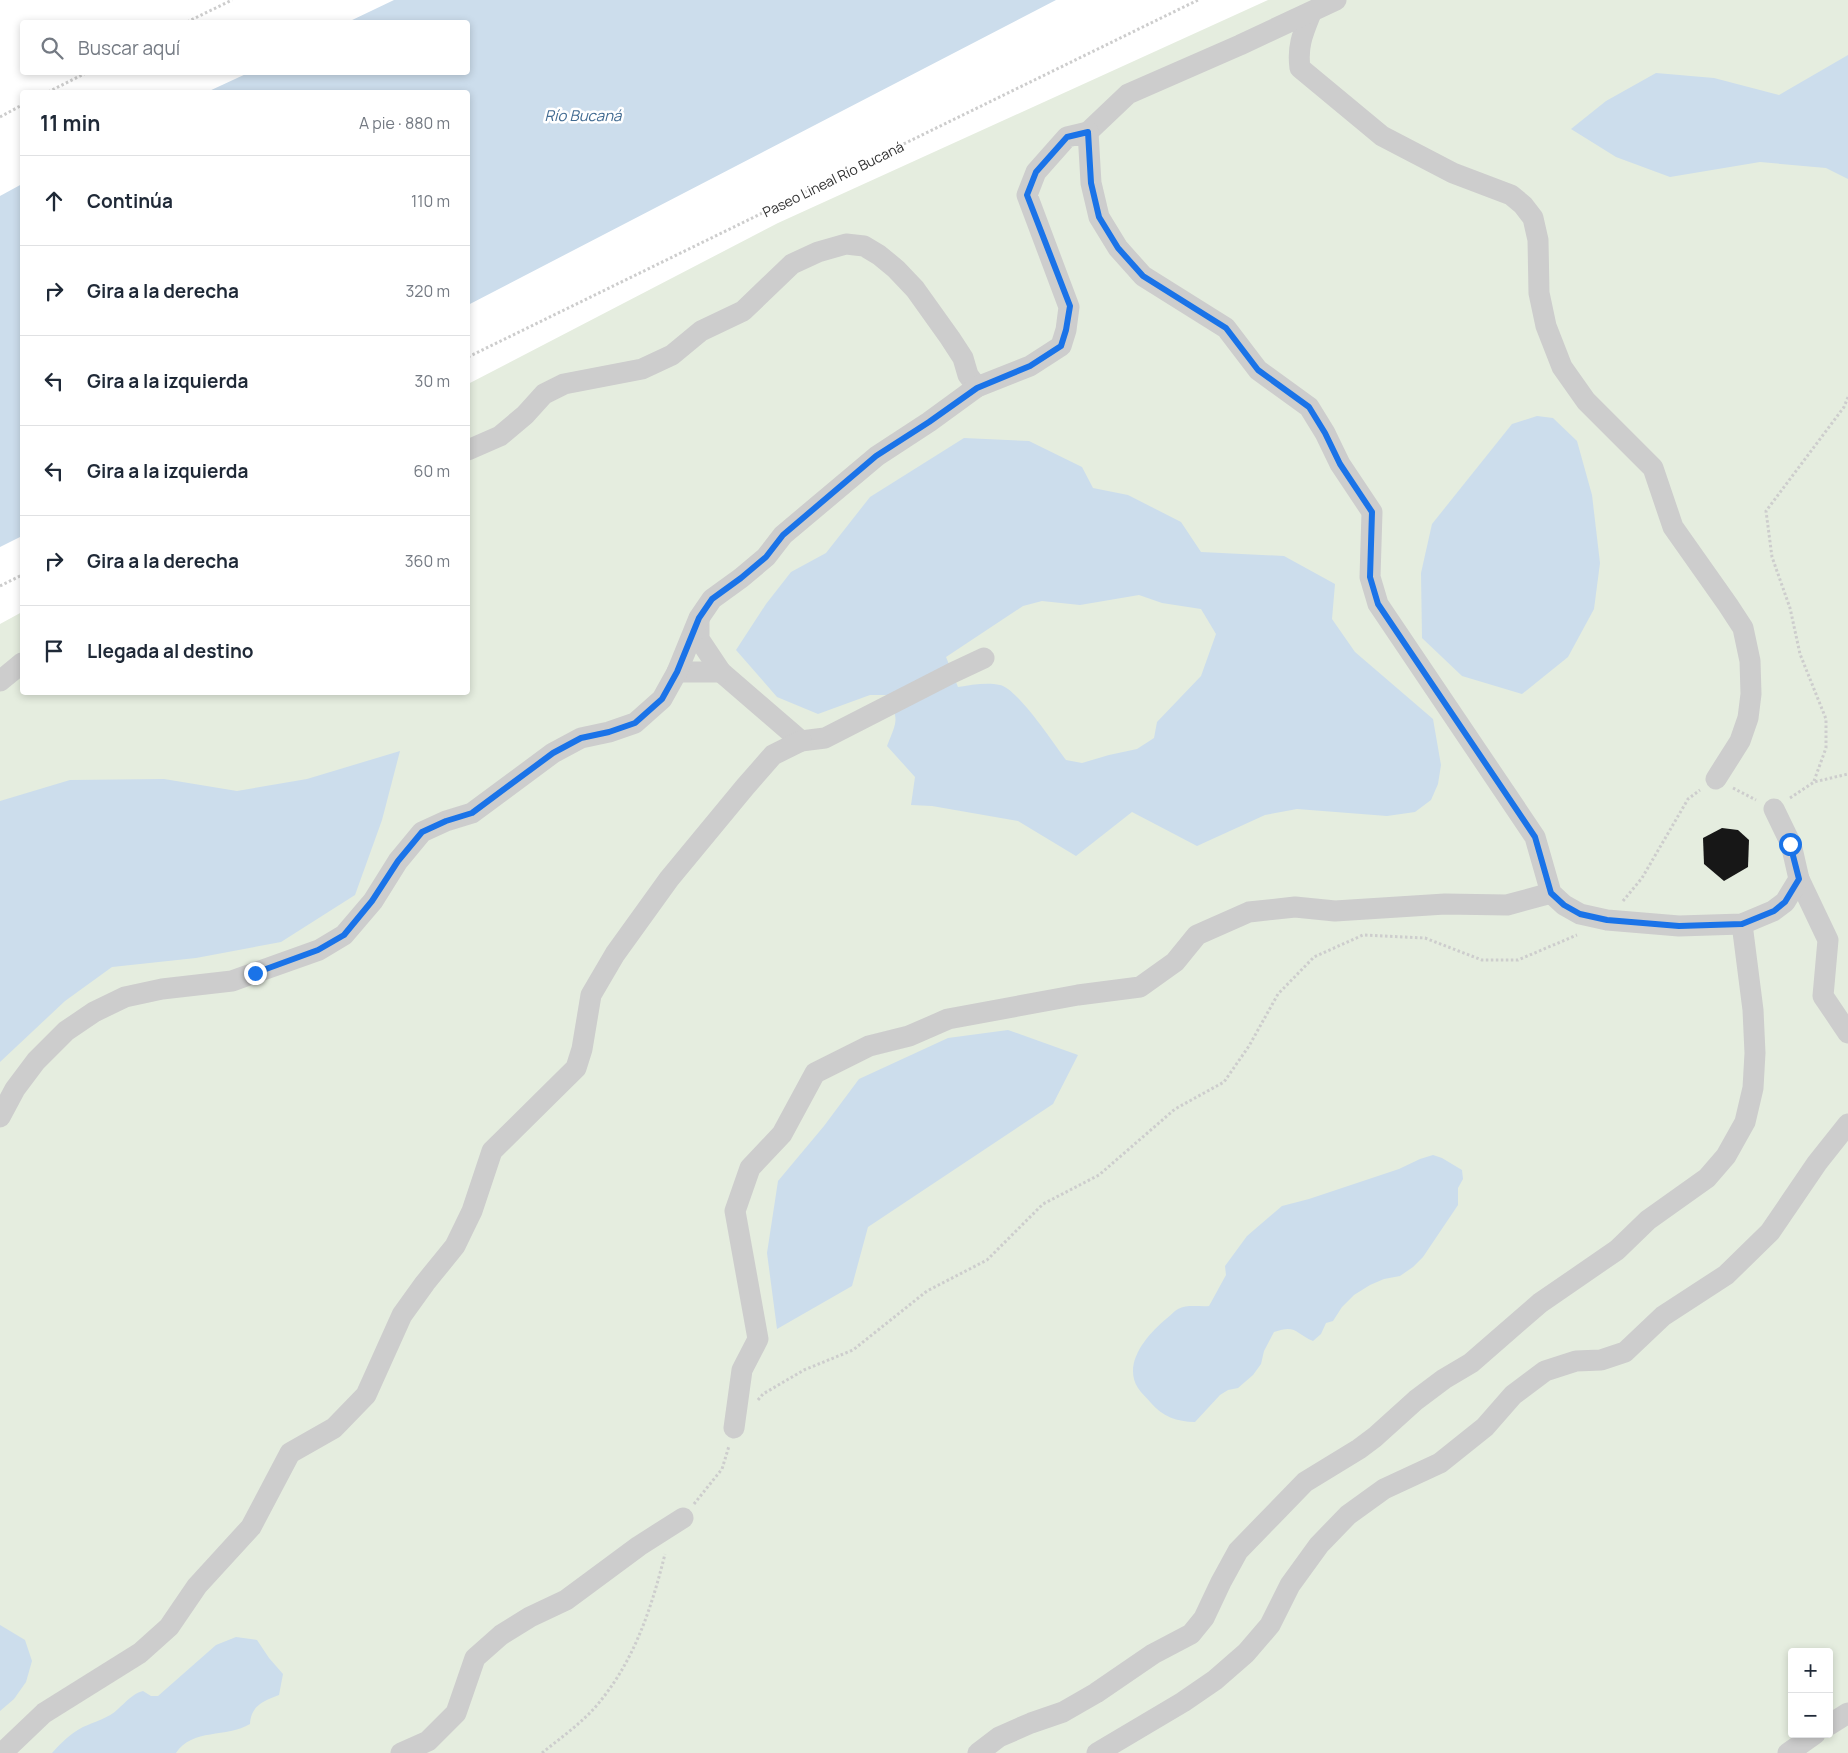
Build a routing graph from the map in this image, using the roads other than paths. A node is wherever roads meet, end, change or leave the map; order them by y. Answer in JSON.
{"nodes":[{"id":1,"x":1336,"y":0,"type":"edge"},
{"id":2,"x":1311,"y":13,"type":"junction"},
{"id":3,"x":1088,"y":132,"type":"junction"},
{"id":4,"x":977,"y":388,"type":"junction"},
{"id":5,"x":470,"y":449,"type":"edge"},
{"id":6,"x":699,"y":618,"type":"junction"},
{"id":7,"x":984,"y":658,"type":"dead end"},
{"id":8,"x":20,"y":665,"type":"edge"},
{"id":9,"x":677,"y":672,"type":"junction"},
{"id":10,"x":721,"y":672,"type":"junction"},
{"id":11,"x":0,"y":681,"type":"edge"},
{"id":12,"x":801,"y":741,"type":"junction"},
{"id":13,"x":1716,"y":779,"type":"road end"},
{"id":14,"x":1774,"y":809,"type":"road end"},
{"id":15,"x":1799,"y":879,"type":"junction"},
{"id":16,"x":1551,"y":893,"type":"junction"},
{"id":17,"x":1742,"y":924,"type":"junction"},
{"id":18,"x":1848,"y":1033,"type":"edge"},
{"id":19,"x":0,"y":1117,"type":"edge"},
{"id":20,"x":1848,"y":1124,"type":"edge"},
{"id":21,"x":734,"y":1428,"type":"road end"},
{"id":22,"x":683,"y":1518,"type":"road end"},
{"id":23,"x":1848,"y":1713,"type":"edge"},
{"id":24,"x":1833,"y":1722,"type":"edge"},
{"id":25,"x":1809,"y":1738,"type":"edge"},
{"id":26,"x":4,"y":1750,"type":"edge"},
{"id":27,"x":401,"y":1753,"type":"edge"},
{"id":28,"x":978,"y":1753,"type":"edge"},
{"id":29,"x":1097,"y":1753,"type":"edge"},
{"id":30,"x":1788,"y":1753,"type":"edge"}],
"edges":[{"from":1,"to":2,"type":"lane"},
{"from":2,"to":3,"type":"lane"},
{"from":2,"to":13,"type":"lane"},
{"from":3,"to":4,"type":"lane"},
{"from":3,"to":16,"type":"lane"},
{"from":4,"to":5,"type":"lane"},
{"from":4,"to":6,"type":"lane"},
{"from":6,"to":9,"type":"lane"},
{"from":6,"to":10,"type":"lane"},
{"from":7,"to":12,"type":"lane"},
{"from":8,"to":11,"type":"lane"},
{"from":9,"to":10,"type":"lane"},
{"from":9,"to":19,"type":"lane"},
{"from":10,"to":12,"type":"lane"},
{"from":12,"to":26,"type":"lane"},
{"from":14,"to":15,"type":"lane"},
{"from":15,"to":17,"type":"lane"},
{"from":15,"to":18,"type":"lane"},
{"from":16,"to":17,"type":"lane"},
{"from":16,"to":21,"type":"lane"},
{"from":17,"to":28,"type":"lane"},
{"from":20,"to":29,"type":"lane"},
{"from":22,"to":27,"type":"lane"},
{"from":23,"to":24,"type":"lane"},
{"from":25,"to":30,"type":"lane"}]}
